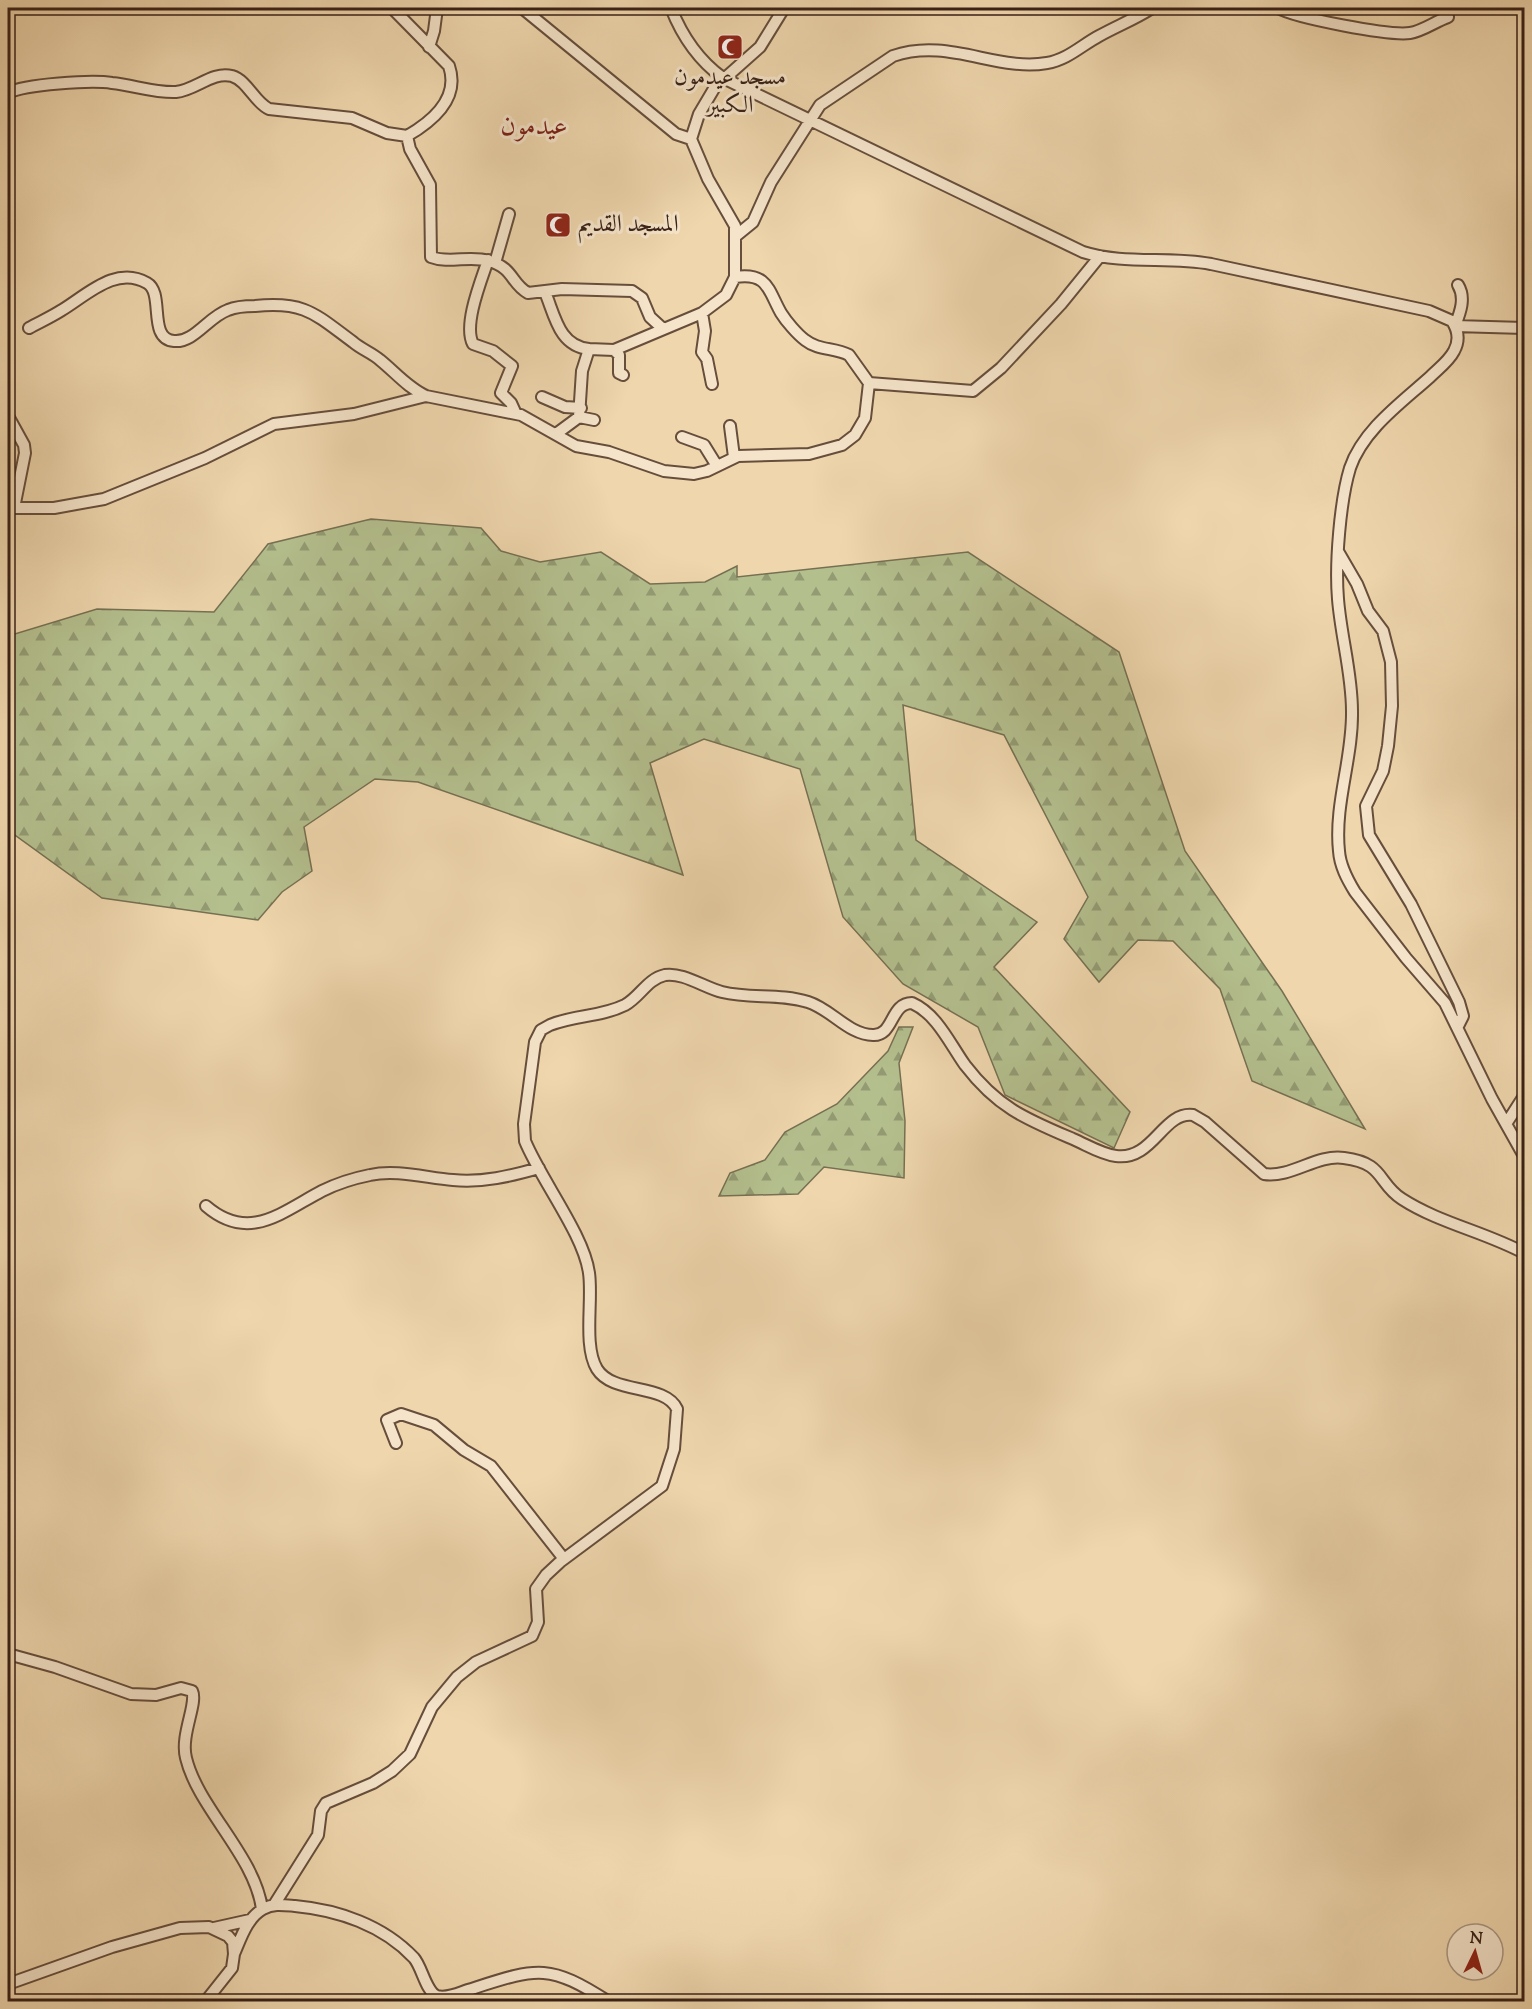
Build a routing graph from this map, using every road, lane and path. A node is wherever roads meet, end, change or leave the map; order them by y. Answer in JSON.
{"nodes":[{"id":1,"x":392,"y":8,"type":"edge"},
{"id":2,"x":437,"y":8,"type":"edge"},
{"id":3,"x":522,"y":8,"type":"edge"},
{"id":4,"x":671,"y":8,"type":"edge"},
{"id":5,"x":784,"y":8,"type":"edge"},
{"id":6,"x":1152,"y":8,"type":"edge"},
{"id":7,"x":1278,"y":8,"type":"edge"},
{"id":8,"x":1448,"y":16,"type":"dead end"},
{"id":9,"x":429,"y":47,"type":"junction"},
{"id":10,"x":723,"y":78,"type":"junction"},
{"id":11,"x":8,"y":93,"type":"edge"},
{"id":12,"x":809,"y":120,"type":"junction"},
{"id":13,"x":407,"y":136,"type":"junction"},
{"id":14,"x":691,"y":139,"type":"junction"},
{"id":15,"x":509,"y":214,"type":"dead end"},
{"id":16,"x":737,"y":236,"type":"junction"},
{"id":17,"x":1100,"y":256,"type":"junction"},
{"id":18,"x":492,"y":262,"type":"junction"},
{"id":19,"x":735,"y":277,"type":"junction"},
{"id":20,"x":1458,"y":285,"type":"dead end"},
{"id":21,"x":544,"y":292,"type":"junction"},
{"id":22,"x":702,"y":313,"type":"junction"},
{"id":23,"x":1455,"y":326,"type":"junction"},
{"id":24,"x":29,"y":328,"type":"dead end"},
{"id":25,"x":662,"y":328,"type":"junction"},
{"id":26,"x":1524,"y":328,"type":"edge"},
{"id":27,"x":589,"y":349,"type":"junction"},
{"id":28,"x":614,"y":350,"type":"junction"},
{"id":29,"x":622,"y":375,"type":"dead end"},
{"id":30,"x":869,"y":383,"type":"junction"},
{"id":31,"x":712,"y":384,"type":"dead end"},
{"id":32,"x":426,"y":396,"type":"junction"},
{"id":33,"x":542,"y":397,"type":"dead end"},
{"id":34,"x":580,"y":412,"type":"junction"},
{"id":35,"x":516,"y":414,"type":"junction"},
{"id":36,"x":8,"y":416,"type":"edge"},
{"id":37,"x":594,"y":420,"type":"dead end"},
{"id":38,"x":730,"y":426,"type":"dead end"},
{"id":39,"x":556,"y":434,"type":"junction"},
{"id":40,"x":682,"y":437,"type":"dead end"},
{"id":41,"x":734,"y":457,"type":"junction"},
{"id":42,"x":717,"y":466,"type":"junction"},
{"id":43,"x":11,"y":508,"type":"edge"},
{"id":44,"x":1339,"y":553,"type":"junction"},
{"id":45,"x":1458,"y":1026,"type":"junction"},
{"id":46,"x":1524,"y":1096,"type":"edge"},
{"id":47,"x":1506,"y":1124,"type":"junction"},
{"id":48,"x":1524,"y":1156,"type":"edge"},
{"id":49,"x":539,"y":1168,"type":"junction"},
{"id":50,"x":206,"y":1206,"type":"dead end"},
{"id":51,"x":1524,"y":1253,"type":"edge"},
{"id":52,"x":396,"y":1443,"type":"dead end"},
{"id":53,"x":564,"y":1559,"type":"junction"},
{"id":54,"x":8,"y":1654,"type":"edge"},
{"id":55,"x":274,"y":1905,"type":"junction"},
{"id":56,"x":262,"y":1909,"type":"junction"},
{"id":57,"x":250,"y":1920,"type":"junction"},
{"id":58,"x":214,"y":1928,"type":"junction"},
{"id":59,"x":234,"y":1954,"type":"junction"},
{"id":60,"x":8,"y":1984,"type":"edge"},
{"id":61,"x":205,"y":2001,"type":"edge"},
{"id":62,"x":609,"y":2001,"type":"edge"}],
"edges":[{"from":1,"to":9,"type":"street"},
{"from":2,"to":9,"type":"street"},
{"from":3,"to":14,"type":"street"},
{"from":4,"to":10,"type":"street"},
{"from":5,"to":10,"type":"street"},
{"from":6,"to":12,"type":"street"},
{"from":7,"to":8,"type":"street"},
{"from":9,"to":13,"type":"street"},
{"from":10,"to":12,"type":"street"},
{"from":10,"to":14,"type":"street"},
{"from":11,"to":13,"type":"street"},
{"from":12,"to":16,"type":"street"},
{"from":12,"to":17,"type":"street"},
{"from":13,"to":18,"type":"street"},
{"from":14,"to":16,"type":"street"},
{"from":15,"to":18,"type":"street"},
{"from":16,"to":19,"type":"street"},
{"from":17,"to":23,"type":"street"},
{"from":17,"to":30,"type":"street"},
{"from":18,"to":21,"type":"street"},
{"from":18,"to":35,"type":"street"},
{"from":19,"to":22,"type":"street"},
{"from":19,"to":30,"type":"street"},
{"from":20,"to":23,"type":"street"},
{"from":21,"to":25,"type":"street"},
{"from":21,"to":27,"type":"street"},
{"from":22,"to":25,"type":"street"},
{"from":22,"to":31,"type":"street"},
{"from":23,"to":26,"type":"street"},
{"from":23,"to":44,"type":"street"},
{"from":24,"to":32,"type":"street"},
{"from":25,"to":28,"type":"street"},
{"from":27,"to":28,"type":"street"},
{"from":27,"to":34,"type":"street"},
{"from":28,"to":29,"type":"street"},
{"from":30,"to":41,"type":"street"},
{"from":32,"to":35,"type":"street"},
{"from":32,"to":43,"type":"street"},
{"from":33,"to":34,"type":"street"},
{"from":34,"to":37,"type":"street"},
{"from":34,"to":39,"type":"street"},
{"from":35,"to":39,"type":"street"},
{"from":36,"to":43,"type":"street"},
{"from":38,"to":41,"type":"street"},
{"from":39,"to":42,"type":"street"},
{"from":40,"to":42,"type":"street"},
{"from":41,"to":42,"type":"street"},
{"from":44,"to":45,"type":"street"},
{"from":44,"to":45,"type":"street"},
{"from":45,"to":47,"type":"street"},
{"from":46,"to":47,"type":"street"},
{"from":47,"to":48,"type":"street"},
{"from":49,"to":50,"type":"street"},
{"from":49,"to":51,"type":"street"},
{"from":49,"to":53,"type":"street"},
{"from":52,"to":53,"type":"street"},
{"from":53,"to":55,"type":"street"},
{"from":54,"to":56,"type":"street"},
{"from":55,"to":56,"type":"street"},
{"from":55,"to":62,"type":"street"},
{"from":56,"to":57,"type":"street"},
{"from":57,"to":58,"type":"street"},
{"from":57,"to":59,"type":"street"},
{"from":58,"to":59,"type":"street"},
{"from":58,"to":60,"type":"street"},
{"from":59,"to":61,"type":"street"}]}
